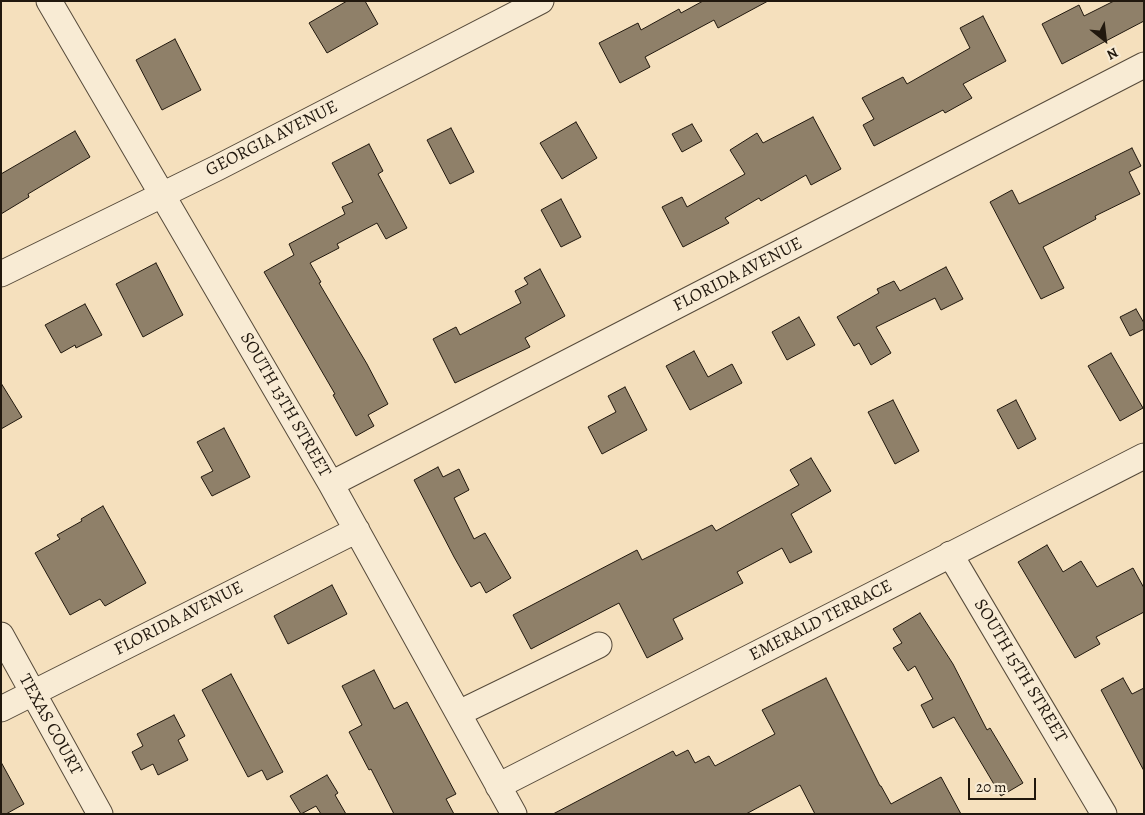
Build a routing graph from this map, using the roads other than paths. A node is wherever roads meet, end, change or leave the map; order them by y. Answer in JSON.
{"nodes":[{"id":1,"x":49,"y":1,"type":"edge"},
{"id":2,"x":541,"y":1,"type":"edge"},
{"id":3,"x":1144,"y":65,"type":"edge"},
{"id":4,"x":162,"y":194,"type":"junction"},
{"id":5,"x":1,"y":274,"type":"edge"},
{"id":6,"x":1144,"y":456,"type":"edge"},
{"id":7,"x":332,"y":484,"type":"junction"},
{"id":8,"x":357,"y":530,"type":"junction"},
{"id":9,"x":950,"y":554,"type":"junction"},
{"id":10,"x":1,"y":635,"type":"edge"},
{"id":11,"x":599,"y":645,"type":"dead end"},
{"id":12,"x":32,"y":693,"type":"junction"},
{"id":13,"x":1,"y":709,"type":"edge"},
{"id":14,"x":459,"y":713,"type":"junction"},
{"id":15,"x":498,"y":786,"type":"junction"},
{"id":16,"x":100,"y":814,"type":"edge"},
{"id":17,"x":514,"y":814,"type":"edge"},
{"id":18,"x":1104,"y":814,"type":"edge"}],
"edges":[{"from":1,"to":4,"type":"street","name":"SOUTH 13TH STREET"},
{"from":2,"to":4,"type":"street","name":"GEORGIA AVENUE"},
{"from":3,"to":7,"type":"street","name":"FLORIDA AVENUE"},
{"from":4,"to":5,"type":"street","name":"GEORGIA AVENUE"},
{"from":4,"to":7,"type":"street","name":"SOUTH 13TH STREET"},
{"from":6,"to":9,"type":"street","name":"EMERALD TERRACE"},
{"from":7,"to":8,"type":"street","name":"SOUTH 13TH STREET"},
{"from":8,"to":12,"type":"street","name":"FLORIDA AVENUE"},
{"from":8,"to":14,"type":"street","name":"SOUTH 13TH STREET"},
{"from":9,"to":15,"type":"street","name":"EMERALD TERRACE"},
{"from":9,"to":18,"type":"street","name":"SOUTH 15TH STREET"},
{"from":10,"to":12,"type":"street","name":"TEXAS COURT"},
{"from":11,"to":14,"type":"street"},
{"from":12,"to":13,"type":"street","name":"FLORIDA AVENUE"},
{"from":12,"to":16,"type":"street","name":"TEXAS COURT"},
{"from":14,"to":15,"type":"street","name":"SOUTH 13TH STREET"},
{"from":15,"to":17,"type":"street","name":"SOUTH 13TH STREET"}]}
